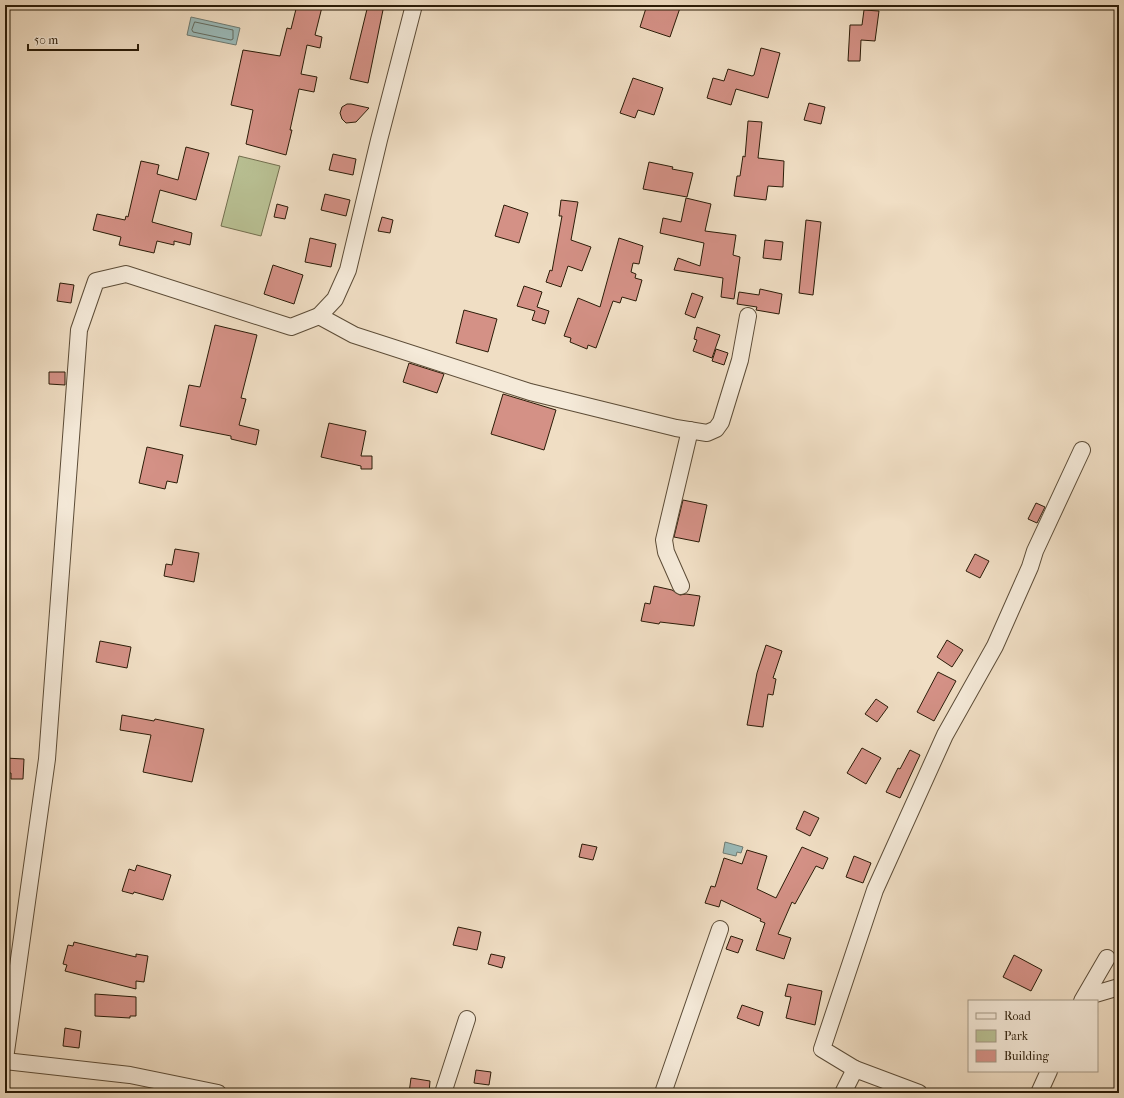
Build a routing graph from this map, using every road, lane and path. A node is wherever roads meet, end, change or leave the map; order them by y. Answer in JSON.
{"nodes":[{"id":1,"x":414,"y":5,"type":"edge"},
{"id":2,"x":319,"y":316,"type":"junction"},
{"id":3,"x":748,"y":316,"type":"dead end"},
{"id":4,"x":690,"y":430,"type":"junction"},
{"id":5,"x":1082,"y":450,"type":"dead end"},
{"id":6,"x":681,"y":586,"type":"dead end"},
{"id":7,"x":720,"y":929,"type":"dead end"},
{"id":8,"x":1107,"y":958,"type":"dead end"},
{"id":9,"x":1119,"y":987,"type":"edge"},
{"id":10,"x":1084,"y":999,"type":"edge"},
{"id":11,"x":468,"y":1019,"type":"dead end"},
{"id":12,"x":5,"y":1060,"type":"edge"},
{"id":13,"x":855,"y":1069,"type":"junction"},
{"id":14,"x":1049,"y":1072,"type":"edge"},
{"id":15,"x":218,"y":1093,"type":"edge"},
{"id":16,"x":443,"y":1093,"type":"edge"},
{"id":17,"x":663,"y":1093,"type":"edge"},
{"id":18,"x":844,"y":1093,"type":"edge"},
{"id":19,"x":919,"y":1093,"type":"edge"},
{"id":20,"x":1039,"y":1093,"type":"edge"}],
"edges":[{"from":1,"to":2,"type":"street"},
{"from":2,"to":4,"type":"street"},
{"from":2,"to":12,"type":"street"},
{"from":3,"to":4,"type":"street"},
{"from":4,"to":6,"type":"street"},
{"from":5,"to":13,"type":"street"},
{"from":7,"to":17,"type":"street"},
{"from":8,"to":10,"type":"street"},
{"from":9,"to":10,"type":"street"},
{"from":11,"to":16,"type":"street"},
{"from":12,"to":15,"type":"street"},
{"from":13,"to":18,"type":"street"},
{"from":13,"to":19,"type":"street"},
{"from":14,"to":20,"type":"street"}]}
